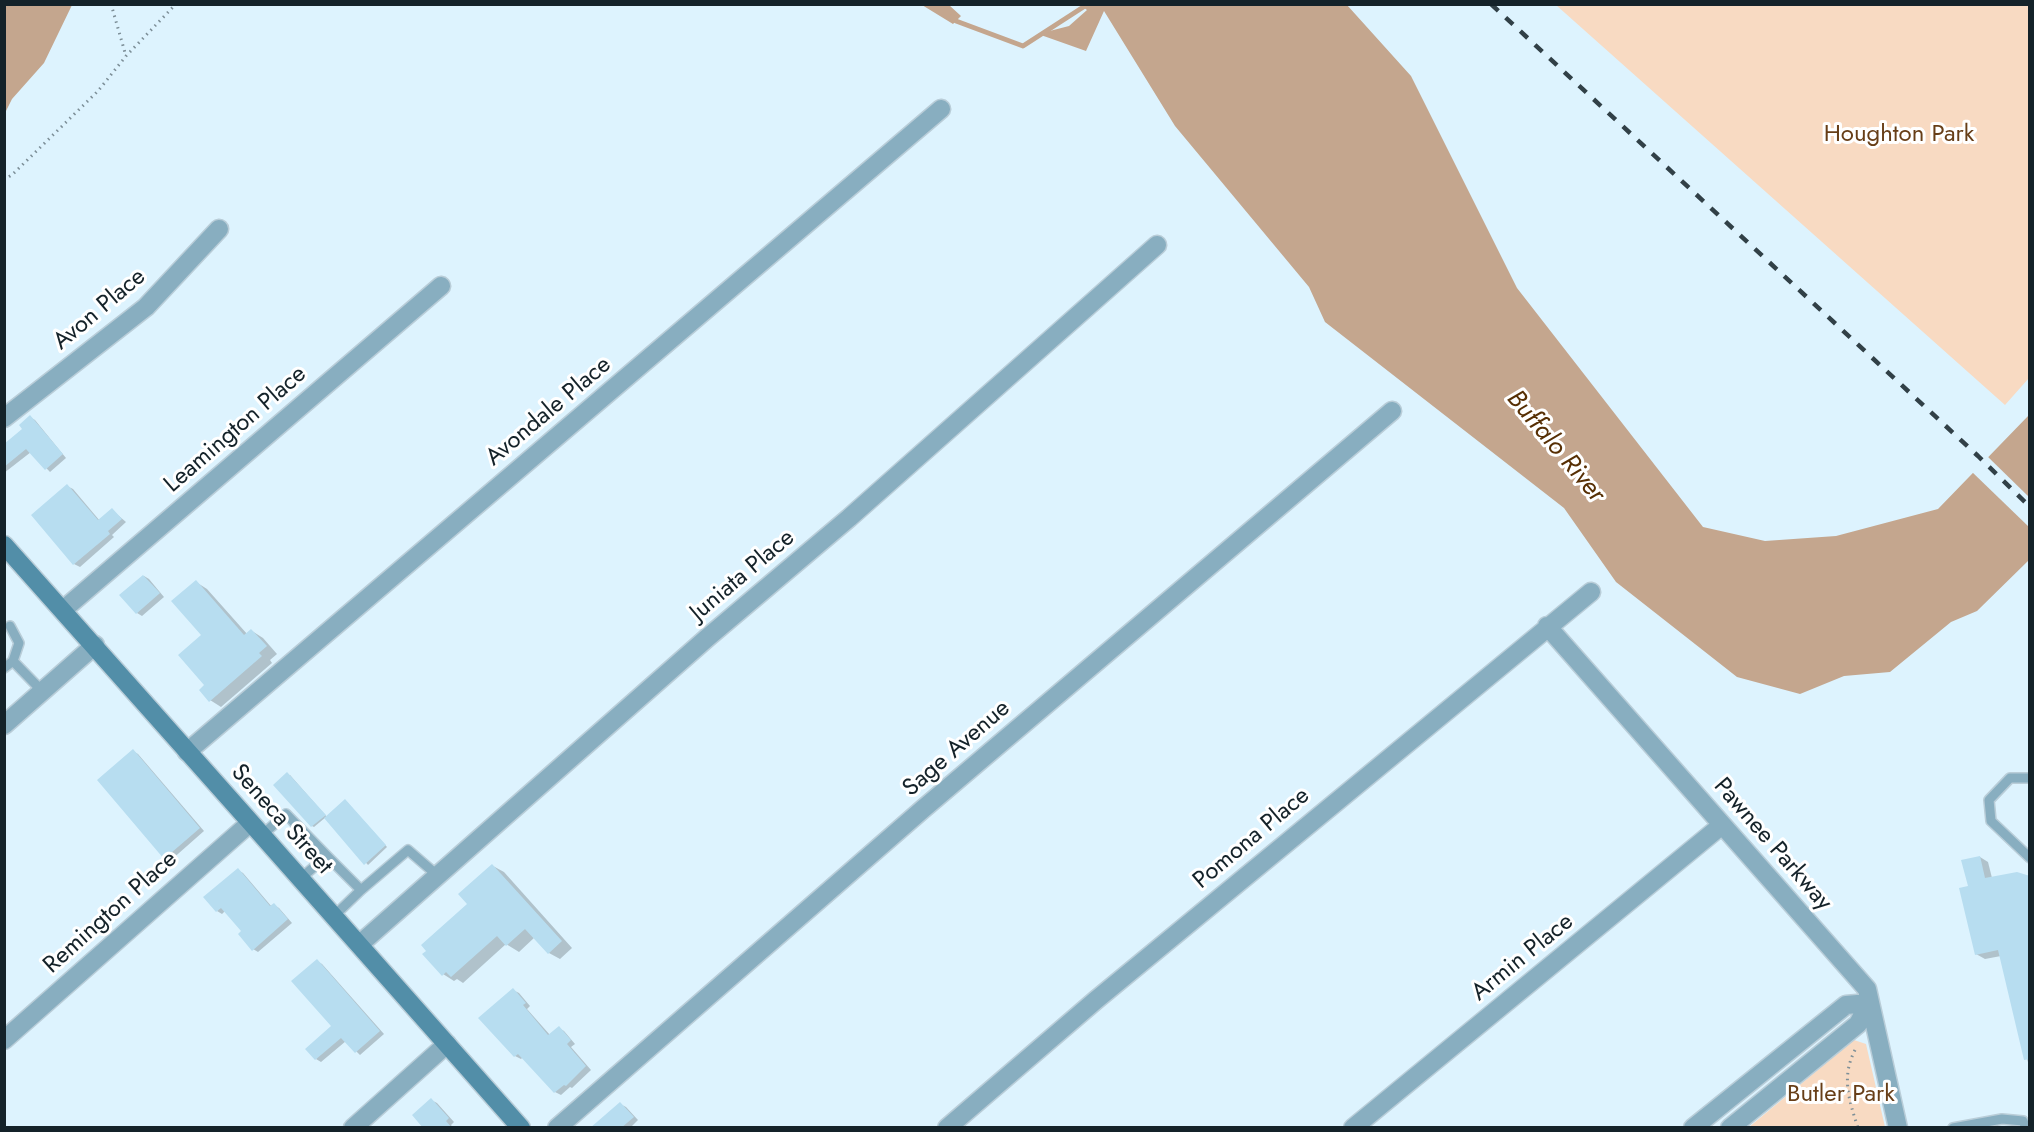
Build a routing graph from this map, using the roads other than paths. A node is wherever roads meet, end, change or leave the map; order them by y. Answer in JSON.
{"nodes":[{"id":1,"x":941,"y":109,"type":"dead end"},
{"id":2,"x":219,"y":229,"type":"dead end"},
{"id":3,"x":1157,"y":245,"type":"dead end"},
{"id":4,"x":441,"y":286,"type":"dead end"},
{"id":5,"x":1392,"y":411,"type":"dead end"},
{"id":6,"x":4,"y":418,"type":"edge"},
{"id":7,"x":4,"y":545,"type":"edge"},
{"id":8,"x":1592,"y":592,"type":"dead end"},
{"id":9,"x":63,"y":610,"type":"junction"},
{"id":10,"x":10,"y":626,"type":"dead end"},
{"id":11,"x":1547,"y":626,"type":"junction"},
{"id":12,"x":95,"y":645,"type":"junction"},
{"id":13,"x":13,"y":661,"type":"junction"},
{"id":14,"x":4,"y":668,"type":"edge"},
{"id":15,"x":43,"y":692,"type":"junction"},
{"id":16,"x":4,"y":726,"type":"edge"},
{"id":17,"x":187,"y":752,"type":"junction"},
{"id":18,"x":2030,"y":778,"type":"edge"},
{"id":19,"x":1722,"y":825,"type":"junction"},
{"id":20,"x":256,"y":829,"type":"junction"},
{"id":21,"x":327,"y":856,"type":"junction"},
{"id":22,"x":2030,"y":858,"type":"edge"},
{"id":23,"x":437,"y":876,"type":"junction"},
{"id":24,"x":301,"y":878,"type":"junction"},
{"id":25,"x":361,"y":890,"type":"junction"},
{"id":26,"x":334,"y":916,"type":"junction"},
{"id":27,"x":360,"y":944,"type":"junction"},
{"id":28,"x":1869,"y":1004,"type":"junction"},
{"id":29,"x":4,"y":1040,"type":"edge"},
{"id":30,"x":447,"y":1044,"type":"junction"},
{"id":31,"x":353,"y":1128,"type":"edge"},
{"id":32,"x":521,"y":1128,"type":"edge"},
{"id":33,"x":557,"y":1128,"type":"edge"},
{"id":34,"x":947,"y":1128,"type":"edge"},
{"id":35,"x":1353,"y":1128,"type":"edge"},
{"id":36,"x":1693,"y":1128,"type":"edge"},
{"id":37,"x":1730,"y":1128,"type":"edge"},
{"id":38,"x":1898,"y":1128,"type":"edge"},
{"id":39,"x":1953,"y":1128,"type":"edge"},
{"id":40,"x":2026,"y":1128,"type":"edge"}],
"edges":[{"from":1,"to":17,"type":"street","name":"Avondale Place"},
{"from":2,"to":6,"type":"street","name":"Avon Place"},
{"from":3,"to":23,"type":"street","name":"Juniata Place"},
{"from":4,"to":9,"type":"street","name":"Leamington Place"},
{"from":5,"to":33,"type":"street","name":"Sage Avenue"},
{"from":7,"to":9,"type":"main road","name":"Seneca Street"},
{"from":8,"to":11,"type":"street","name":"Pomona Place"},
{"from":9,"to":12,"type":"main road","name":"Seneca Street"},
{"from":10,"to":13,"type":"lane"},
{"from":11,"to":19,"type":"street","name":"Pawnee Parkway"},
{"from":11,"to":34,"type":"street","name":"Pomona Place"},
{"from":12,"to":15,"type":"street"},
{"from":12,"to":17,"type":"main road","name":"Seneca Street"},
{"from":13,"to":14,"type":"lane"},
{"from":13,"to":15,"type":"lane"},
{"from":15,"to":16,"type":"street"},
{"from":17,"to":20,"type":"main road","name":"Seneca Street"},
{"from":18,"to":22,"type":"lane"},
{"from":19,"to":28,"type":"street","name":"Pawnee Parkway"},
{"from":19,"to":35,"type":"street","name":"Armin Place"},
{"from":20,"to":21,"type":"lane"},
{"from":20,"to":24,"type":"main road","name":"Seneca Street"},
{"from":20,"to":29,"type":"street","name":"Remington Place"},
{"from":21,"to":24,"type":"lane"},
{"from":21,"to":25,"type":"lane"},
{"from":23,"to":25,"type":"lane"},
{"from":23,"to":27,"type":"street","name":"Juniata Place"},
{"from":24,"to":26,"type":"main road","name":"Seneca Street"},
{"from":25,"to":26,"type":"lane"},
{"from":26,"to":27,"type":"main road","name":"Seneca Street"},
{"from":27,"to":30,"type":"main road","name":"Seneca Street"},
{"from":28,"to":36,"type":"street"},
{"from":28,"to":37,"type":"street"},
{"from":28,"to":38,"type":"street","name":"Pawnee Parkway"},
{"from":30,"to":31,"type":"street"},
{"from":30,"to":32,"type":"main road","name":"Seneca Street"},
{"from":39,"to":40,"type":"lane"}]}
